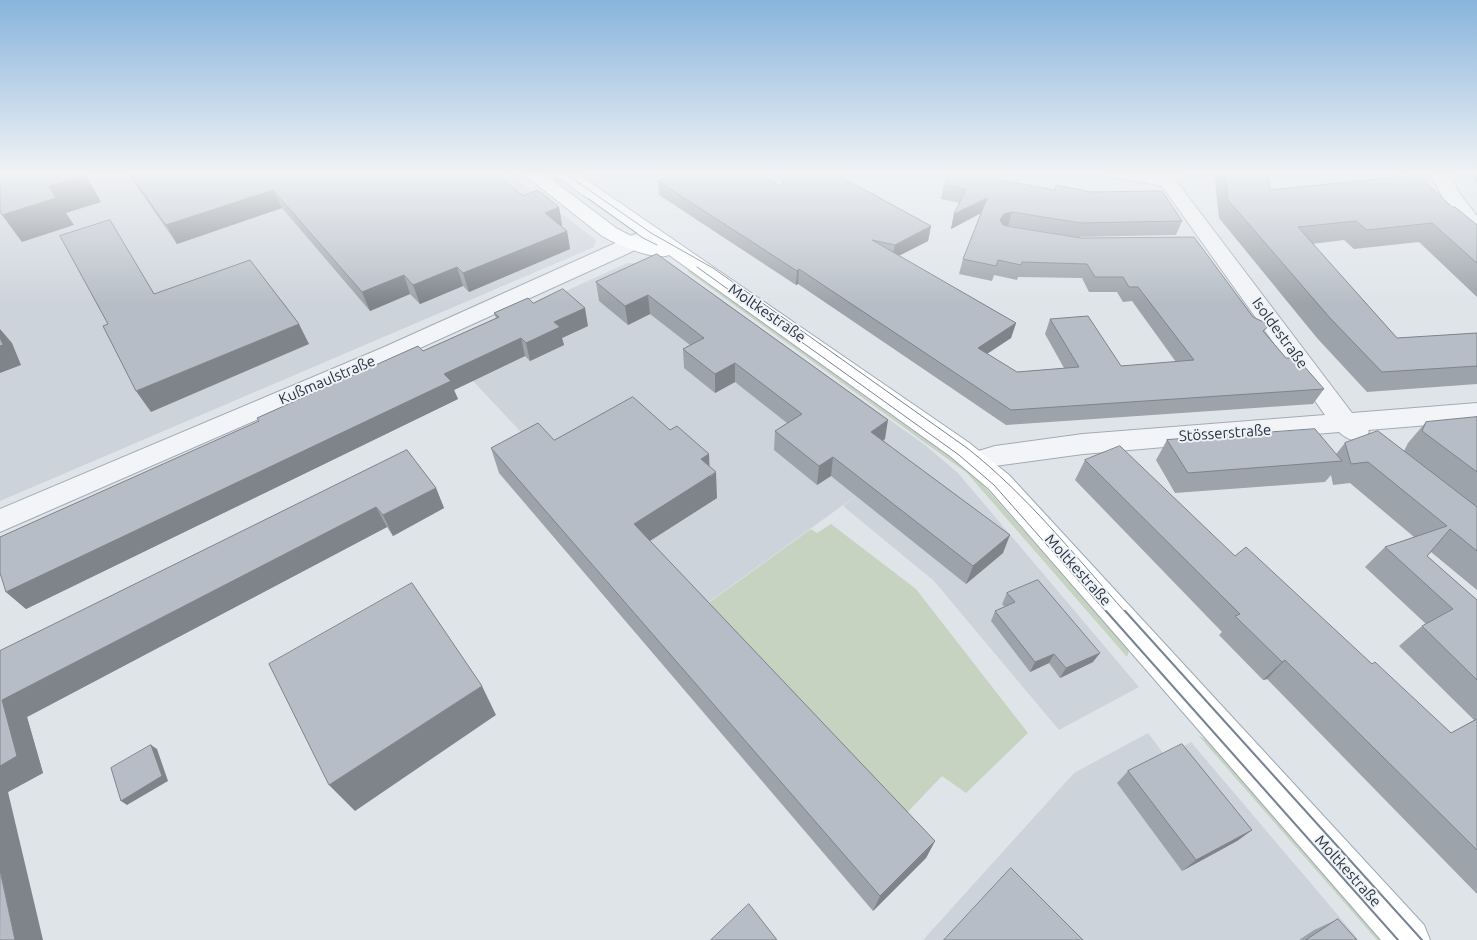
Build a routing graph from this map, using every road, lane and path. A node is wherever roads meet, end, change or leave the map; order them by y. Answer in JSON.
{"nodes":[{"id":1,"x":587,"y":216,"type":"edge"},
{"id":2,"x":616,"y":216,"type":"edge"},
{"id":3,"x":1189,"y":216,"type":"edge"},
{"id":4,"x":1466,"y":216,"type":"edge"},
{"id":5,"x":1477,"y":227,"type":"edge"},
{"id":6,"x":642,"y":238,"type":"junction"},
{"id":7,"x":1477,"y":412,"type":"edge"},
{"id":8,"x":1345,"y":423,"type":"junction"},
{"id":9,"x":1376,"y":447,"type":"edge"},
{"id":10,"x":975,"y":462,"type":"junction"},
{"id":11,"x":0,"y":521,"type":"edge"},
{"id":12,"x":1410,"y":940,"type":"edge"}],
"edges":[{"from":1,"to":6,"type":"main road","name":"Moltkestraße"},
{"from":2,"to":6,"type":"main road","name":"Moltkestraße"},
{"from":3,"to":8,"type":"street","name":"Isoldestraße"},
{"from":4,"to":5,"type":"street"},
{"from":6,"to":10,"type":"main road","name":"Moltkestraße"},
{"from":6,"to":11,"type":"street","name":"Kußmaulstraße"},
{"from":7,"to":8,"type":"street","name":"Stösserstraße"},
{"from":8,"to":9,"type":"street","name":"Isoldestraße"},
{"from":8,"to":10,"type":"street","name":"Stösserstraße"},
{"from":10,"to":12,"type":"main road","name":"Moltkestraße"}]}
